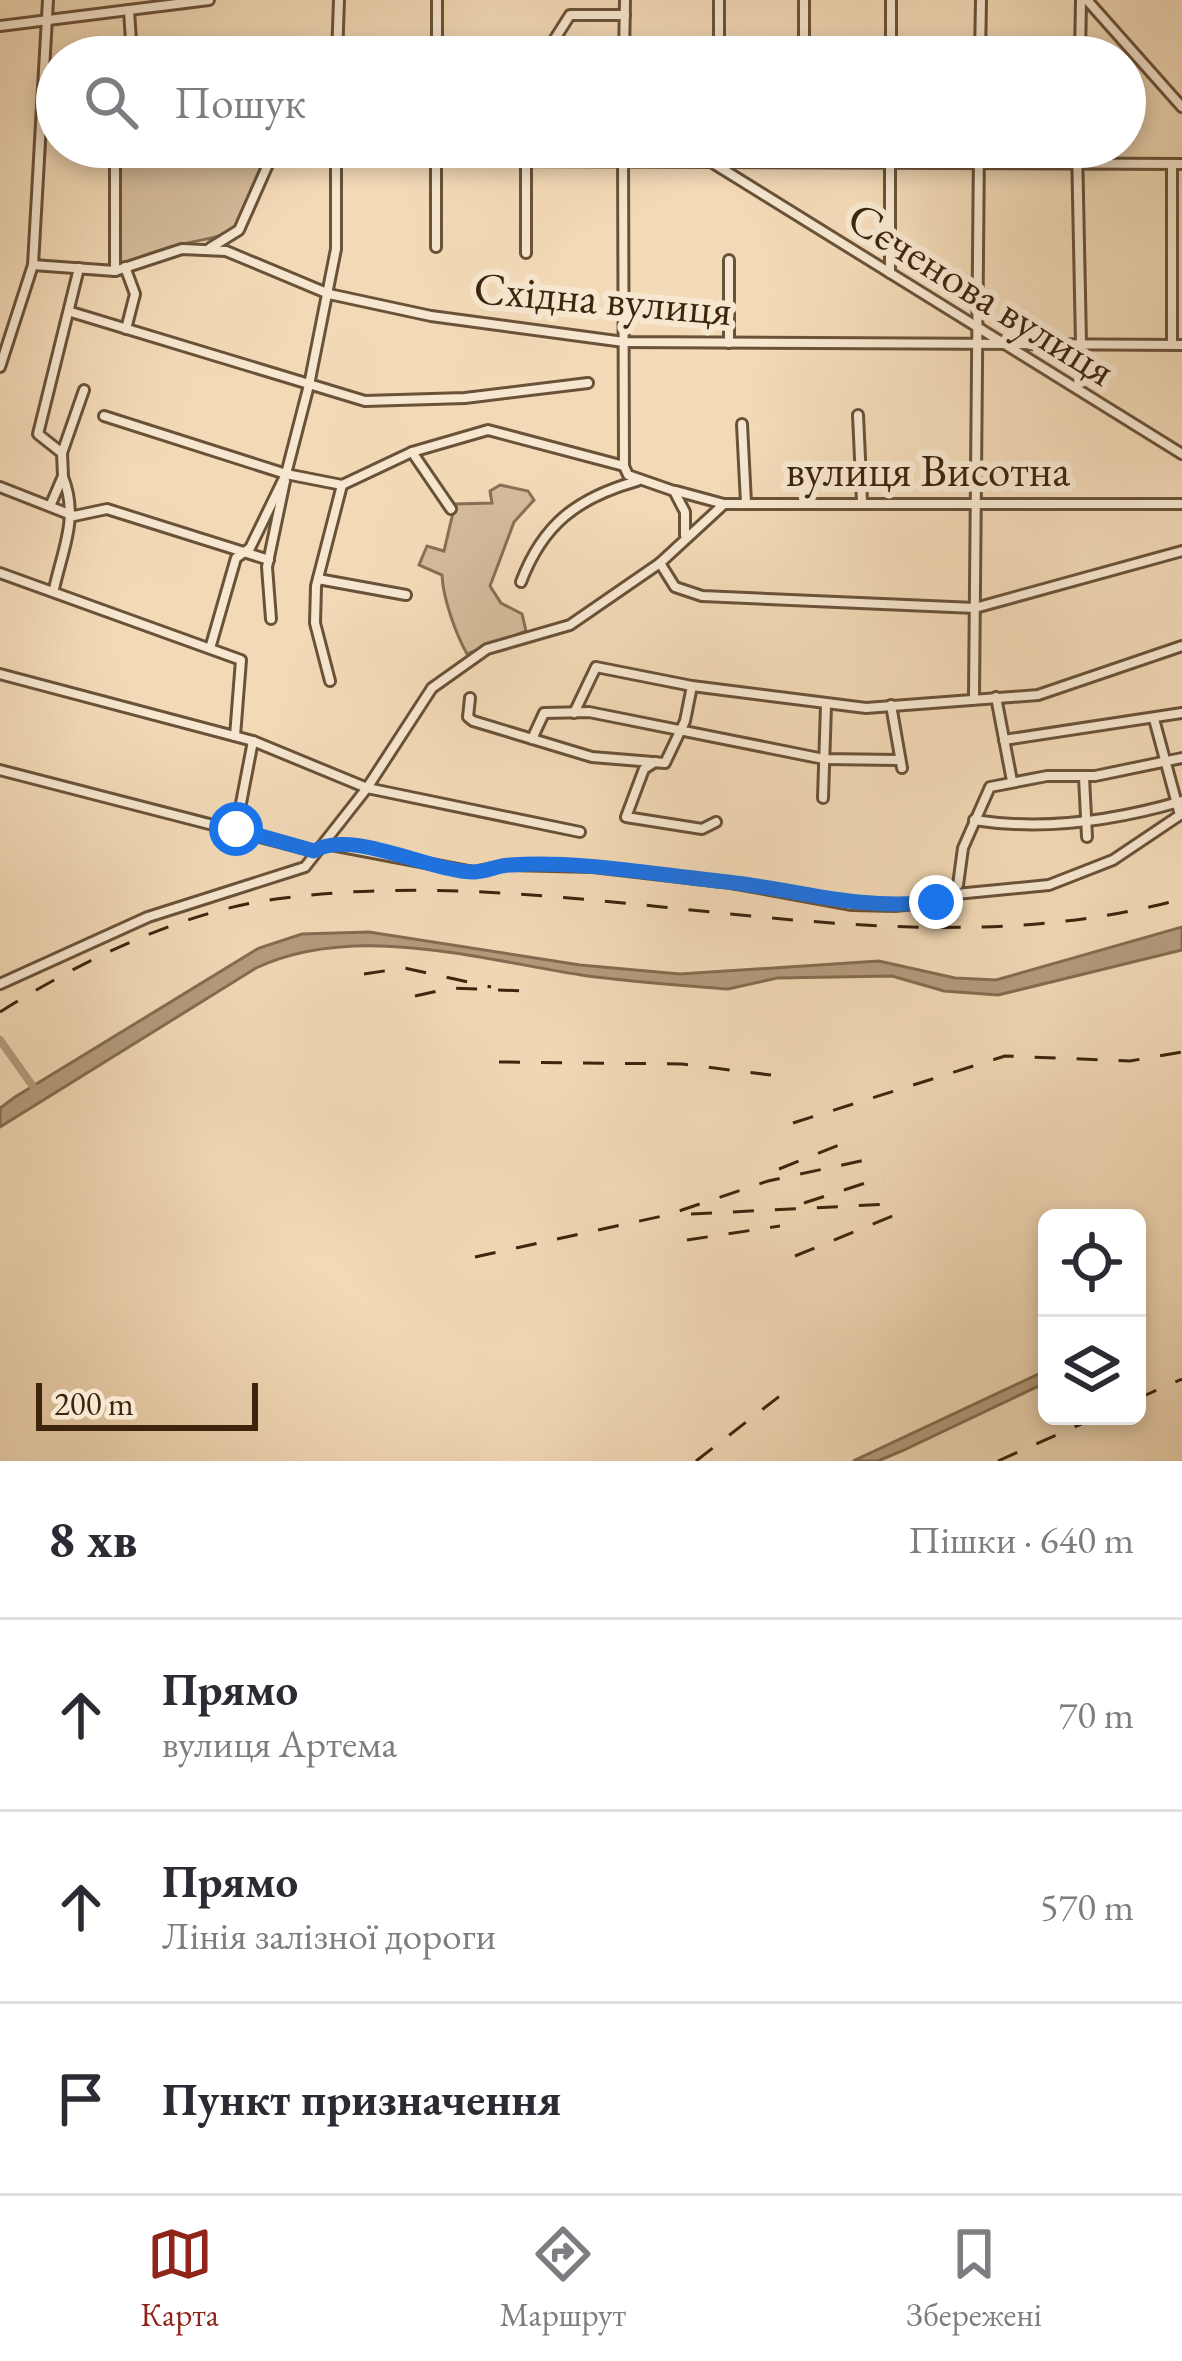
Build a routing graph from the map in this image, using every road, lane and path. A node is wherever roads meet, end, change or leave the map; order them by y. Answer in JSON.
{"nodes":[{"id":1,"x":48,"y":0,"type":"edge"},
{"id":2,"x":209,"y":0,"type":"edge"},
{"id":3,"x":338,"y":0,"type":"edge"},
{"id":4,"x":437,"y":0,"type":"edge"},
{"id":5,"x":625,"y":0,"type":"edge"},
{"id":6,"x":719,"y":0,"type":"edge"},
{"id":7,"x":804,"y":0,"type":"edge"},
{"id":8,"x":891,"y":0,"type":"edge"},
{"id":9,"x":981,"y":0,"type":"edge"},
{"id":10,"x":1084,"y":0,"type":"edge"},
{"id":11,"x":129,"y":10,"type":"junction"},
{"id":12,"x":625,"y":15,"type":"junction"},
{"id":13,"x":48,"y":21,"type":"junction"},
{"id":14,"x":0,"y":26,"type":"edge"},
{"id":15,"x":47,"y":36,"type":"edge"},
{"id":16,"x":131,"y":36,"type":"edge"},
{"id":17,"x":338,"y":36,"type":"edge"},
{"id":18,"x":437,"y":36,"type":"edge"},
{"id":19,"x":556,"y":36,"type":"edge"},
{"id":20,"x":624,"y":36,"type":"edge"},
{"id":21,"x":718,"y":36,"type":"edge"},
{"id":22,"x":804,"y":36,"type":"edge"},
{"id":23,"x":891,"y":36,"type":"edge"},
{"id":24,"x":980,"y":36,"type":"edge"},
{"id":25,"x":1081,"y":36,"type":"edge"},
{"id":26,"x":1117,"y":36,"type":"edge"},
{"id":27,"x":1146,"y":68,"type":"edge"},
{"id":28,"x":1182,"y":107,"type":"edge"},
{"id":29,"x":1146,"y":164,"type":"edge"},
{"id":30,"x":1177,"y":164,"type":"edge"},
{"id":31,"x":39,"y":168,"type":"edge"},
{"id":32,"x":117,"y":168,"type":"edge"},
{"id":33,"x":266,"y":168,"type":"edge"},
{"id":34,"x":336,"y":168,"type":"edge"},
{"id":35,"x":436,"y":168,"type":"edge"},
{"id":36,"x":526,"y":168,"type":"edge"},
{"id":37,"x":624,"y":168,"type":"edge"},
{"id":38,"x":725,"y":168,"type":"edge"},
{"id":39,"x":890,"y":168,"type":"edge"},
{"id":40,"x":979,"y":168,"type":"edge"},
{"id":41,"x":1077,"y":168,"type":"edge"},
{"id":42,"x":436,"y":248,"type":"dead end"},
{"id":43,"x":207,"y":250,"type":"junction"},
{"id":44,"x":526,"y":254,"type":"dead end"},
{"id":45,"x":729,"y":260,"type":"dead end"},
{"id":46,"x":33,"y":265,"type":"junction"},
{"id":47,"x":79,"y":268,"type":"junction"},
{"id":48,"x":120,"y":269,"type":"junction"},
{"id":49,"x":890,"y":274,"type":"junction"},
{"id":50,"x":329,"y":294,"type":"junction"},
{"id":51,"x":71,"y":312,"type":"junction"},
{"id":52,"x":127,"y":329,"type":"junction"},
{"id":53,"x":978,"y":332,"type":"junction"},
{"id":54,"x":624,"y":342,"type":"junction"},
{"id":55,"x":1081,"y":343,"type":"junction"},
{"id":56,"x":729,"y":344,"type":"junction"},
{"id":57,"x":1177,"y":345,"type":"edge"},
{"id":58,"x":977,"y":347,"type":"junction"},
{"id":59,"x":1006,"y":347,"type":"junction"},
{"id":60,"x":0,"y":367,"type":"edge"},
{"id":61,"x":588,"y":383,"type":"dead end"},
{"id":62,"x":309,"y":386,"type":"junction"},
{"id":63,"x":84,"y":390,"type":"dead end"},
{"id":64,"x":858,"y":415,"type":"dead end"},
{"id":65,"x":104,"y":416,"type":"dead end"},
{"id":66,"x":742,"y":424,"type":"dead end"},
{"id":67,"x":412,"y":452,"type":"junction"},
{"id":68,"x":62,"y":453,"type":"junction"},
{"id":69,"x":1182,"y":454,"type":"edge"},
{"id":70,"x":624,"y":466,"type":"junction"},
{"id":71,"x":286,"y":474,"type":"junction"},
{"id":72,"x":63,"y":476,"type":"junction"},
{"id":73,"x":638,"y":480,"type":"junction"},
{"id":74,"x":342,"y":484,"type":"junction"},
{"id":75,"x":0,"y":487,"type":"edge"},
{"id":76,"x":674,"y":491,"type":"junction"},
{"id":77,"x":976,"y":501,"type":"junction"},
{"id":78,"x":862,"y":502,"type":"junction"},
{"id":79,"x":746,"y":503,"type":"junction"},
{"id":80,"x":51,"y":504,"type":"junction"},
{"id":81,"x":724,"y":504,"type":"junction"},
{"id":82,"x":1182,"y":504,"type":"edge"},
{"id":83,"x":451,"y":509,"type":"dead end"},
{"id":84,"x":74,"y":516,"type":"junction"},
{"id":85,"x":685,"y":536,"type":"junction"},
{"id":86,"x":1182,"y":550,"type":"edge"},
{"id":87,"x":239,"y":553,"type":"junction"},
{"id":88,"x":269,"y":560,"type":"junction"},
{"id":89,"x":660,"y":563,"type":"junction"},
{"id":90,"x":0,"y":573,"type":"edge"},
{"id":91,"x":318,"y":579,"type":"junction"},
{"id":92,"x":521,"y":582,"type":"dead end"},
{"id":93,"x":54,"y":589,"type":"junction"},
{"id":94,"x":406,"y":595,"type":"dead end"},
{"id":95,"x":975,"y":608,"type":"junction"},
{"id":96,"x":271,"y":619,"type":"dead end"},
{"id":97,"x":212,"y":645,"type":"junction"},
{"id":98,"x":1182,"y":646,"type":"edge"},
{"id":99,"x":0,"y":674,"type":"edge"},
{"id":100,"x":330,"y":681,"type":"dead end"},
{"id":101,"x":692,"y":686,"type":"junction"},
{"id":102,"x":974,"y":696,"type":"junction"},
{"id":103,"x":996,"y":697,"type":"junction"},
{"id":104,"x":470,"y":698,"type":"dead end"},
{"id":105,"x":826,"y":705,"type":"junction"},
{"id":106,"x":891,"y":705,"type":"junction"},
{"id":107,"x":574,"y":713,"type":"junction"},
{"id":108,"x":1182,"y":713,"type":"edge"},
{"id":109,"x":1154,"y":719,"type":"junction"},
{"id":110,"x":680,"y":730,"type":"junction"},
{"id":111,"x":236,"y":736,"type":"junction"},
{"id":112,"x":532,"y":739,"type":"junction"},
{"id":113,"x":1004,"y":740,"type":"junction"},
{"id":114,"x":253,"y":741,"type":"junction"},
{"id":115,"x":1182,"y":758,"type":"edge"},
{"id":116,"x":824,"y":759,"type":"junction"},
{"id":117,"x":657,"y":762,"type":"junction"},
{"id":118,"x":1164,"y":763,"type":"junction"},
{"id":119,"x":0,"y":770,"type":"edge"},
{"id":120,"x":1084,"y":777,"type":"junction"},
{"id":121,"x":1012,"y":781,"type":"junction"},
{"id":122,"x":367,"y":788,"type":"junction"},
{"id":123,"x":823,"y":798,"type":"dead end"},
{"id":124,"x":1179,"y":802,"type":"edge"},
{"id":125,"x":974,"y":820,"type":"junction"},
{"id":126,"x":1085,"y":821,"type":"junction"},
{"id":127,"x":716,"y":822,"type":"dead end"},
{"id":128,"x":236,"y":829,"type":"junction"},
{"id":129,"x":580,"y":832,"type":"dead end"},
{"id":130,"x":1087,"y":837,"type":"dead end"},
{"id":131,"x":326,"y":844,"type":"junction"},
{"id":132,"x":314,"y":851,"type":"junction"},
{"id":133,"x":946,"y":895,"type":"junction"},
{"id":134,"x":0,"y":984,"type":"edge"}],
"edges":[{"from":1,"to":13,"type":"street"},
{"from":2,"to":11,"type":"street"},
{"from":3,"to":17,"type":"street"},
{"from":4,"to":18,"type":"street"},
{"from":5,"to":12,"type":"street"},
{"from":6,"to":21,"type":"street"},
{"from":7,"to":22,"type":"street"},
{"from":8,"to":23,"type":"street"},
{"from":9,"to":24,"type":"street"},
{"from":10,"to":25,"type":"street"},
{"from":10,"to":26,"type":"street"},
{"from":11,"to":13,"type":"street"},
{"from":11,"to":16,"type":"street"},
{"from":12,"to":19,"type":"street"},
{"from":12,"to":20,"type":"street"},
{"from":13,"to":14,"type":"street"},
{"from":13,"to":15,"type":"street"},
{"from":27,"to":28,"type":"street"},
{"from":29,"to":30,"type":"street"},
{"from":30,"to":57,"type":"street"},
{"from":31,"to":46,"type":"street"},
{"from":32,"to":48,"type":"street"},
{"from":33,"to":43,"type":"street"},
{"from":34,"to":50,"type":"street"},
{"from":35,"to":42,"type":"street"},
{"from":36,"to":44,"type":"street"},
{"from":37,"to":54,"type":"street"},
{"from":38,"to":49,"type":"street","name":"Сєченова вулиця"},
{"from":39,"to":49,"type":"street"},
{"from":40,"to":53,"type":"street"},
{"from":41,"to":55,"type":"street"},
{"from":43,"to":48,"type":"street","name":"Східна вулиця"},
{"from":43,"to":50,"type":"street","name":"Східна вулиця"},
{"from":45,"to":56,"type":"street"},
{"from":46,"to":47,"type":"street","name":"Східна вулиця"},
{"from":46,"to":60,"type":"street"},
{"from":47,"to":48,"type":"street","name":"Східна вулиця"},
{"from":47,"to":51,"type":"street"},
{"from":48,"to":52,"type":"street"},
{"from":49,"to":53,"type":"street","name":"Сєченова вулиця"},
{"from":50,"to":54,"type":"street","name":"Східна вулиця"},
{"from":50,"to":62,"type":"street"},
{"from":51,"to":52,"type":"street"},
{"from":51,"to":68,"type":"street"},
{"from":52,"to":62,"type":"street"},
{"from":53,"to":58,"type":"street"},
{"from":53,"to":59,"type":"street","name":"Сєченова вулиця"},
{"from":54,"to":56,"type":"street","name":"Східна вулиця"},
{"from":54,"to":70,"type":"street"},
{"from":55,"to":57,"type":"street","name":"Східна вулиця"},
{"from":55,"to":59,"type":"street","name":"Східна вулиця"},
{"from":56,"to":58,"type":"street","name":"Східна вулиця"},
{"from":58,"to":59,"type":"street","name":"Східна вулиця"},
{"from":58,"to":77,"type":"street"},
{"from":59,"to":69,"type":"street","name":"Сєченова вулиця"},
{"from":61,"to":62,"type":"street"},
{"from":62,"to":71,"type":"street"},
{"from":63,"to":68,"type":"street"},
{"from":64,"to":78,"type":"street"},
{"from":65,"to":71,"type":"street"},
{"from":66,"to":79,"type":"street"},
{"from":67,"to":70,"type":"street"},
{"from":67,"to":74,"type":"street"},
{"from":67,"to":83,"type":"street"},
{"from":68,"to":72,"type":"street"},
{"from":70,"to":73,"type":"street"},
{"from":71,"to":74,"type":"street"},
{"from":71,"to":87,"type":"street"},
{"from":71,"to":88,"type":"street"},
{"from":72,"to":80,"type":"street"},
{"from":72,"to":84,"type":"street"},
{"from":73,"to":76,"type":"street"},
{"from":73,"to":92,"type":"street"},
{"from":74,"to":91,"type":"street"},
{"from":75,"to":80,"type":"street"},
{"from":76,"to":81,"type":"street"},
{"from":76,"to":85,"type":"street"},
{"from":77,"to":78,"type":"street","name":"вулиця Висотна"},
{"from":77,"to":82,"type":"street","name":"вулиця Висотна"},
{"from":77,"to":95,"type":"street"},
{"from":78,"to":79,"type":"street","name":"вулиця Висотна"},
{"from":79,"to":81,"type":"street","name":"вулиця Висотна"},
{"from":80,"to":84,"type":"street"},
{"from":81,"to":85,"type":"street","name":"вулиця Висотна"},
{"from":84,"to":87,"type":"street"},
{"from":84,"to":93,"type":"street"},
{"from":85,"to":89,"type":"street","name":"вулиця Висотна"},
{"from":86,"to":95,"type":"street"},
{"from":87,"to":88,"type":"street"},
{"from":87,"to":97,"type":"street"},
{"from":88,"to":96,"type":"street"},
{"from":89,"to":95,"type":"street"},
{"from":89,"to":122,"type":"street","name":"вулиця Висотна"},
{"from":90,"to":93,"type":"street"},
{"from":91,"to":94,"type":"street"},
{"from":91,"to":100,"type":"street"},
{"from":93,"to":97,"type":"street"},
{"from":95,"to":102,"type":"street"},
{"from":97,"to":111,"type":"street"},
{"from":98,"to":103,"type":"street"},
{"from":99,"to":111,"type":"street"},
{"from":101,"to":105,"type":"street"},
{"from":101,"to":107,"type":"street"},
{"from":101,"to":110,"type":"street"},
{"from":102,"to":103,"type":"street"},
{"from":102,"to":106,"type":"street"},
{"from":103,"to":113,"type":"street"},
{"from":104,"to":112,"type":"street"},
{"from":105,"to":106,"type":"street"},
{"from":105,"to":116,"type":"street"},
{"from":106,"to":116,"type":"street"},
{"from":107,"to":110,"type":"street"},
{"from":107,"to":112,"type":"street"},
{"from":108,"to":109,"type":"street"},
{"from":109,"to":113,"type":"street"},
{"from":109,"to":118,"type":"street"},
{"from":110,"to":116,"type":"street"},
{"from":110,"to":117,"type":"street"},
{"from":111,"to":114,"type":"street"},
{"from":112,"to":117,"type":"street"},
{"from":113,"to":121,"type":"street"},
{"from":114,"to":122,"type":"street"},
{"from":114,"to":128,"type":"street"},
{"from":115,"to":118,"type":"street"},
{"from":116,"to":123,"type":"street"},
{"from":117,"to":127,"type":"street"},
{"from":118,"to":120,"type":"street"},
{"from":118,"to":124,"type":"street"},
{"from":119,"to":128,"type":"street"},
{"from":120,"to":121,"type":"street"},
{"from":120,"to":126,"type":"street"},
{"from":121,"to":125,"type":"street"},
{"from":122,"to":129,"type":"street"},
{"from":122,"to":131,"type":"street","name":"вулиця Висотна"},
{"from":124,"to":126,"type":"street"},
{"from":124,"to":133,"type":"street"},
{"from":125,"to":126,"type":"street"},
{"from":125,"to":133,"type":"street"},
{"from":126,"to":130,"type":"street"},
{"from":128,"to":132,"type":"street"},
{"from":131,"to":132,"type":"street"},
{"from":131,"to":133,"type":"street"},
{"from":132,"to":134,"type":"street"}]}
